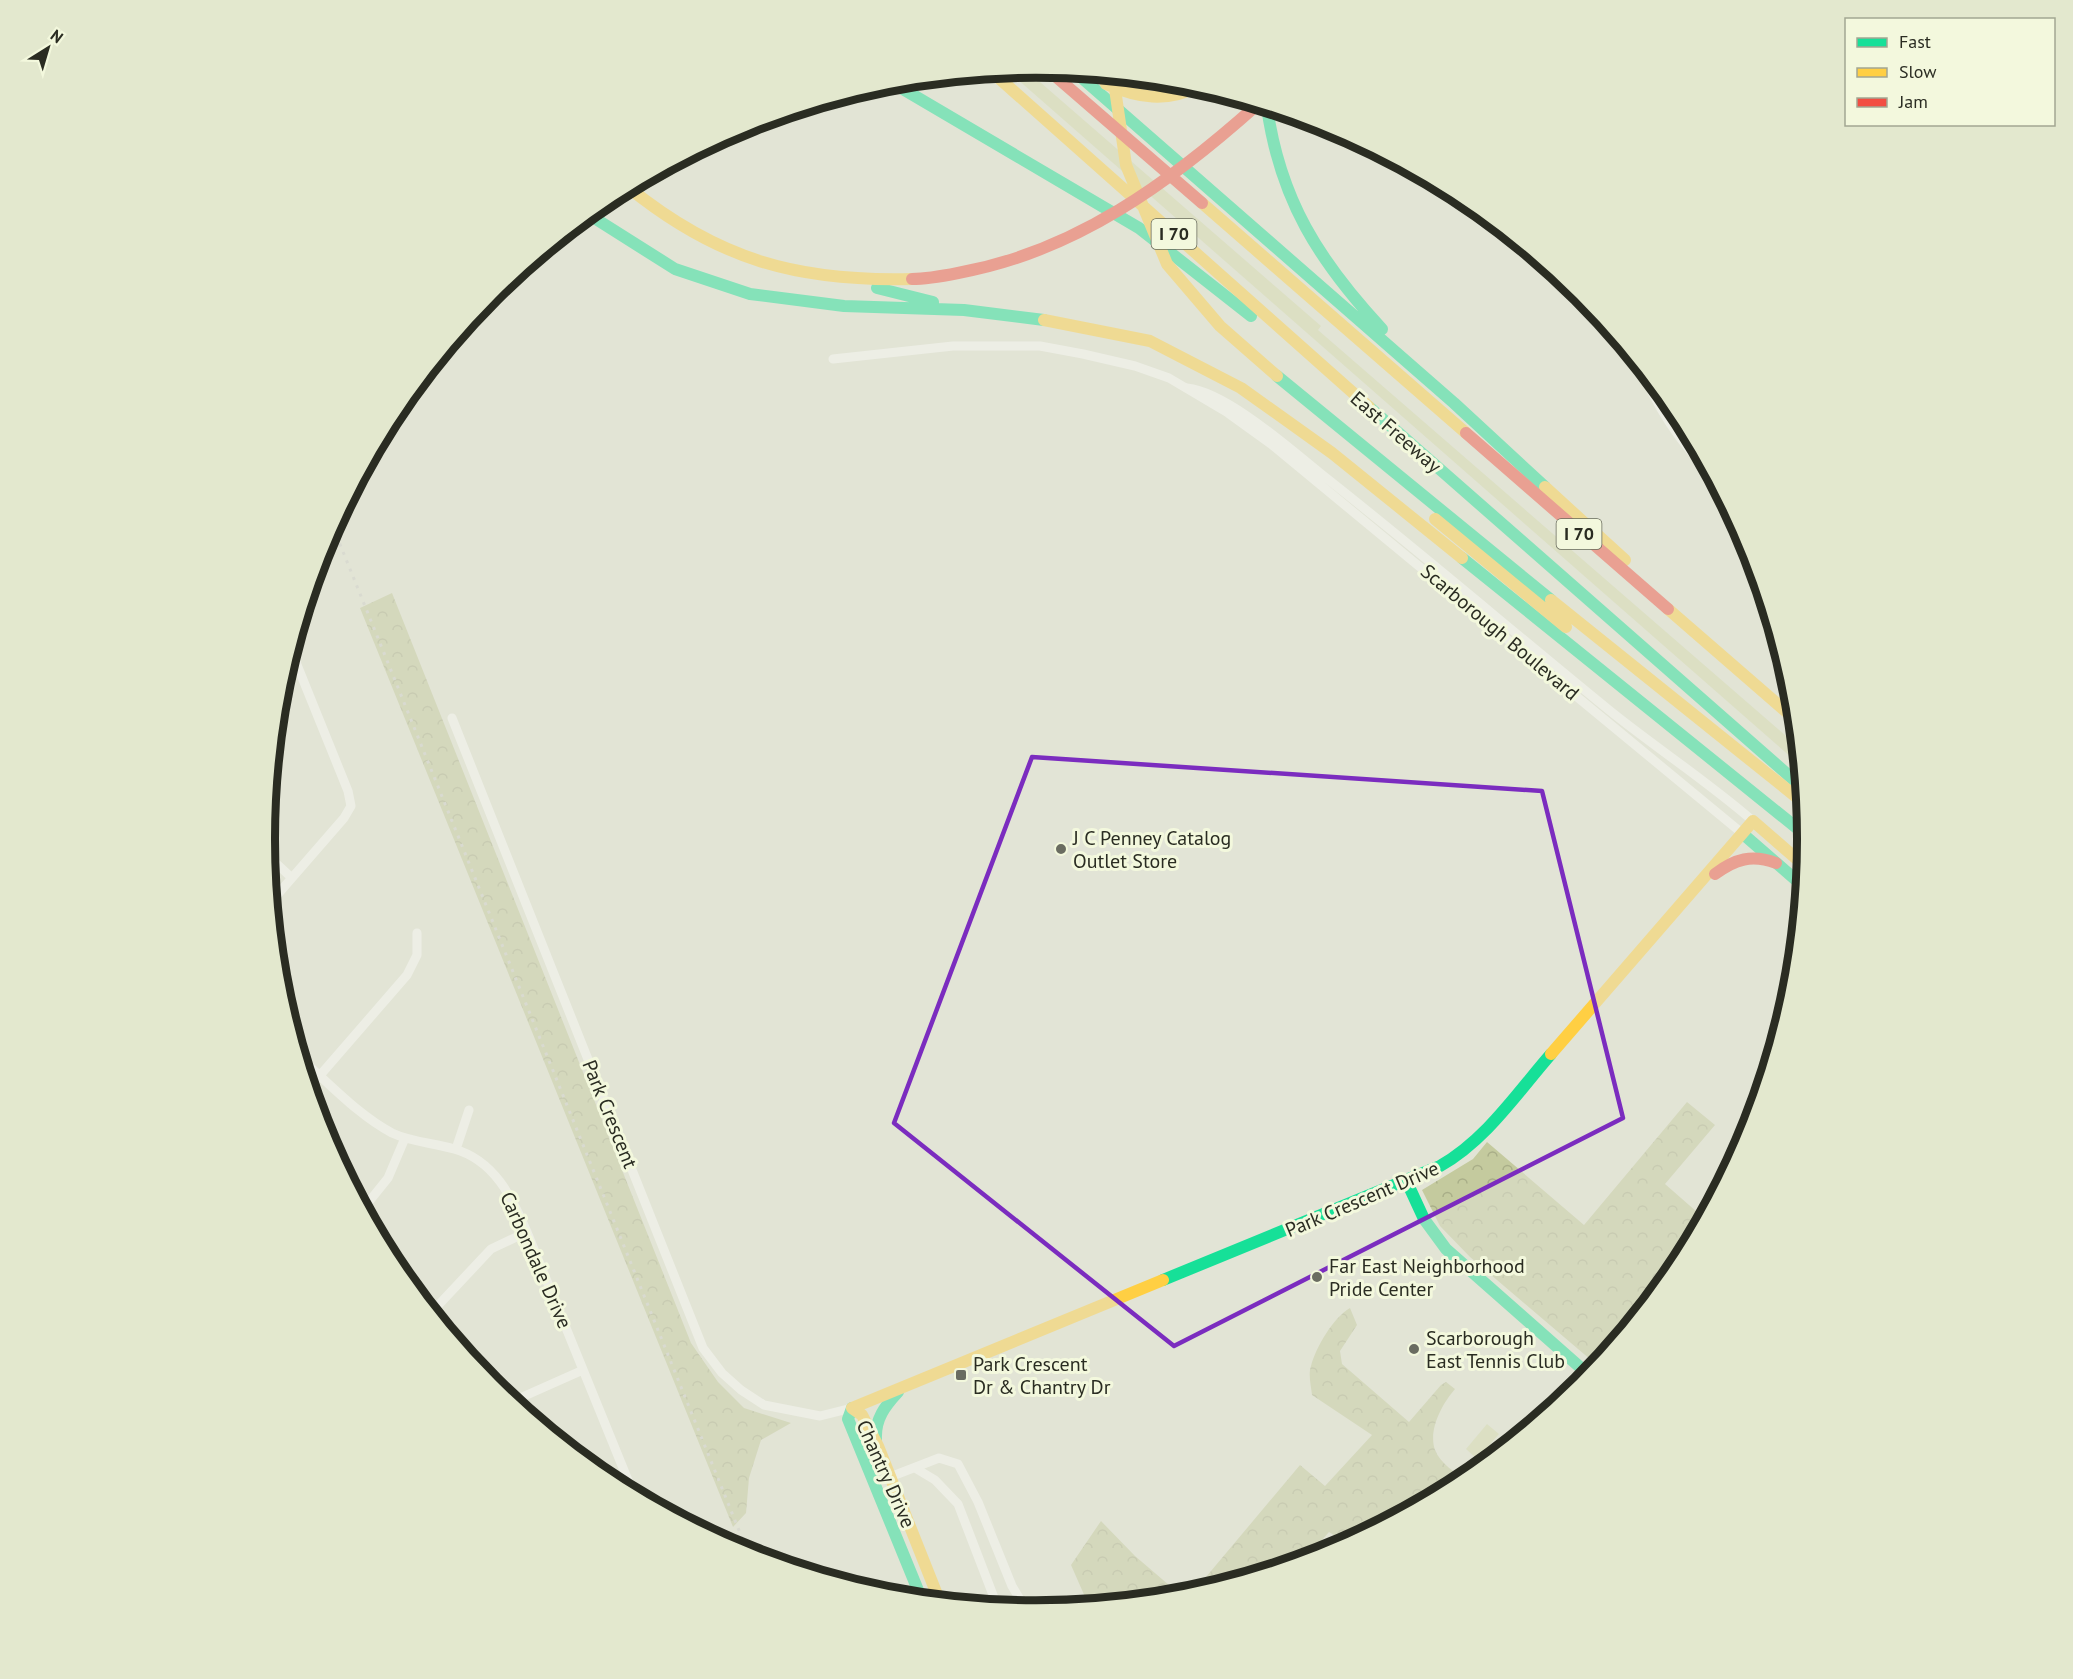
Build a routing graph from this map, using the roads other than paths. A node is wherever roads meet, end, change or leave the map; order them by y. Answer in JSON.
{"nodes":[{"id":1,"x":1000,"y":79,"type":"edge"},
{"id":2,"x":1059,"y":79,"type":"edge"},
{"id":3,"x":1084,"y":80,"type":"edge"},
{"id":4,"x":1104,"y":82,"type":"edge"},
{"id":5,"x":1114,"y":83,"type":"edge"},
{"id":6,"x":905,"y":90,"type":"edge"},
{"id":7,"x":1183,"y":93,"type":"edge"},
{"id":8,"x":1252,"y":109,"type":"edge"},
{"id":9,"x":1268,"y":114,"type":"edge"},
{"id":10,"x":635,"y":192,"type":"edge"},
{"id":11,"x":595,"y":219,"type":"edge"},
{"id":12,"x":847,"y":280,"type":"junction"},
{"id":13,"x":964,"y":310,"type":"junction"},
{"id":14,"x":833,"y":359,"type":"dead end"},
{"id":15,"x":1187,"y":388,"type":"junction"},
{"id":16,"x":1653,"y":392,"type":"edge"},
{"id":17,"x":1357,"y":397,"type":"junction"},
{"id":18,"x":1454,"y":403,"type":"junction"},
{"id":19,"x":1360,"y":444,"type":"junction"},
{"id":20,"x":1695,"y":457,"type":"edge"},
{"id":21,"x":296,"y":663,"type":"edge"},
{"id":22,"x":1786,"y":711,"type":"edge"},
{"id":23,"x":1786,"y":712,"type":"edge"},
{"id":24,"x":453,"y":718,"type":"dead end"},
{"id":25,"x":1795,"y":781,"type":"edge"},
{"id":26,"x":1796,"y":797,"type":"edge"},
{"id":27,"x":1753,"y":821,"type":"junction"},
{"id":28,"x":1794,"y":826,"type":"junction"},
{"id":29,"x":1798,"y":829,"type":"edge"},
{"id":30,"x":1743,"y":834,"type":"junction"},
{"id":31,"x":1797,"y":859,"type":"edge"},
{"id":32,"x":276,"y":863,"type":"edge"},
{"id":33,"x":1776,"y":863,"type":"junction"},
{"id":34,"x":292,"y":878,"type":"junction"},
{"id":35,"x":1796,"y":880,"type":"edge"},
{"id":36,"x":278,"y":895,"type":"edge"},
{"id":37,"x":1687,"y":898,"type":"junction"},
{"id":38,"x":417,"y":933,"type":"dead end"},
{"id":39,"x":310,"y":1066,"type":"edge"},
{"id":40,"x":320,"y":1075,"type":"junction"},
{"id":41,"x":314,"y":1082,"type":"edge"},
{"id":42,"x":470,"y":1110,"type":"dead end"},
{"id":43,"x":405,"y":1138,"type":"junction"},
{"id":44,"x":456,"y":1149,"type":"junction"},
{"id":45,"x":1406,"y":1180,"type":"junction"},
{"id":46,"x":368,"y":1203,"type":"edge"},
{"id":47,"x":527,"y":1232,"type":"junction"},
{"id":48,"x":436,"y":1308,"type":"edge"},
{"id":49,"x":583,"y":1370,"type":"junction"},
{"id":50,"x":1583,"y":1370,"type":"edge"},
{"id":51,"x":902,"y":1388,"type":"junction"},
{"id":52,"x":519,"y":1398,"type":"edge"},
{"id":53,"x":852,"y":1408,"type":"junction"},
{"id":54,"x":878,"y":1446,"type":"junction"},
{"id":55,"x":915,"y":1468,"type":"junction"},
{"id":56,"x":890,"y":1477,"type":"junction"},
{"id":57,"x":628,"y":1482,"type":"edge"},
{"id":58,"x":918,"y":1591,"type":"edge"},
{"id":59,"x":937,"y":1594,"type":"edge"},
{"id":60,"x":995,"y":1599,"type":"edge"},
{"id":61,"x":1021,"y":1600,"type":"edge"}],
"edges":[{"from":1,"to":17,"type":"main road","name":"East Freeway","number":"I 70"},
{"from":2,"to":23,"type":"main road","number":"I 70"},
{"from":3,"to":18,"type":"main road"},
{"from":4,"to":7,"type":"main road"},
{"from":5,"to":19,"type":"main road"},
{"from":6,"to":17,"type":"main road"},
{"from":8,"to":12,"type":"main road"},
{"from":9,"to":18,"type":"main road"},
{"from":10,"to":12,"type":"main road"},
{"from":11,"to":13,"type":"main road"},
{"from":12,"to":13,"type":"main road"},
{"from":13,"to":28,"type":"main road"},
{"from":14,"to":15,"type":"street","name":"Scarborough Boulevard"},
{"from":15,"to":27,"type":"street","name":"Scarborough Boulevard"},
{"from":15,"to":30,"type":"street","name":"Scarborough Boulevard"},
{"from":16,"to":20,"type":"street"},
{"from":17,"to":25,"type":"main road","name":"East Freeway","number":"I 70"},
{"from":18,"to":22,"type":"main road"},
{"from":19,"to":26,"type":"main road"},
{"from":19,"to":28,"type":"main road"},
{"from":21,"to":34,"type":"street"},
{"from":24,"to":53,"type":"street","name":"Park Crescent"},
{"from":27,"to":30,"type":"main road","name":"Park Crescent Drive"},
{"from":27,"to":31,"type":"main road","name":"Scarborough Boulevard"},
{"from":28,"to":29,"type":"main road"},
{"from":30,"to":33,"type":"main road","name":"Scarborough Boulevard"},
{"from":30,"to":37,"type":"main road","name":"Park Crescent Drive"},
{"from":32,"to":34,"type":"street"},
{"from":33,"to":35,"type":"main road","name":"Scarborough Boulevard"},
{"from":33,"to":37,"type":"main road"},
{"from":34,"to":36,"type":"street"},
{"from":37,"to":45,"type":"main road","name":"Park Crescent Drive"},
{"from":38,"to":40,"type":"street"},
{"from":39,"to":40,"type":"street","name":"Carbondale Drive"},
{"from":40,"to":41,"type":"street"},
{"from":40,"to":43,"type":"street","name":"Carbondale Drive"},
{"from":42,"to":44,"type":"street"},
{"from":43,"to":44,"type":"street","name":"Carbondale Drive"},
{"from":43,"to":46,"type":"street"},
{"from":44,"to":47,"type":"street","name":"Carbondale Drive"},
{"from":45,"to":50,"type":"main road"},
{"from":45,"to":51,"type":"main road","name":"Park Crescent Drive"},
{"from":47,"to":48,"type":"street"},
{"from":47,"to":49,"type":"street","name":"Carbondale Drive"},
{"from":49,"to":52,"type":"street"},
{"from":49,"to":57,"type":"street","name":"Carbondale Drive"},
{"from":51,"to":53,"type":"main road","name":"Park Crescent Drive"},
{"from":51,"to":54,"type":"main road"},
{"from":53,"to":54,"type":"main road","name":"Chantry Drive"},
{"from":53,"to":58,"type":"main road","name":"Chantry Drive"},
{"from":54,"to":56,"type":"main road","name":"Chantry Drive"},
{"from":55,"to":56,"type":"street"},
{"from":55,"to":60,"type":"street"},
{"from":55,"to":61,"type":"street"},
{"from":56,"to":59,"type":"main road","name":"Chantry Drive"}]}
